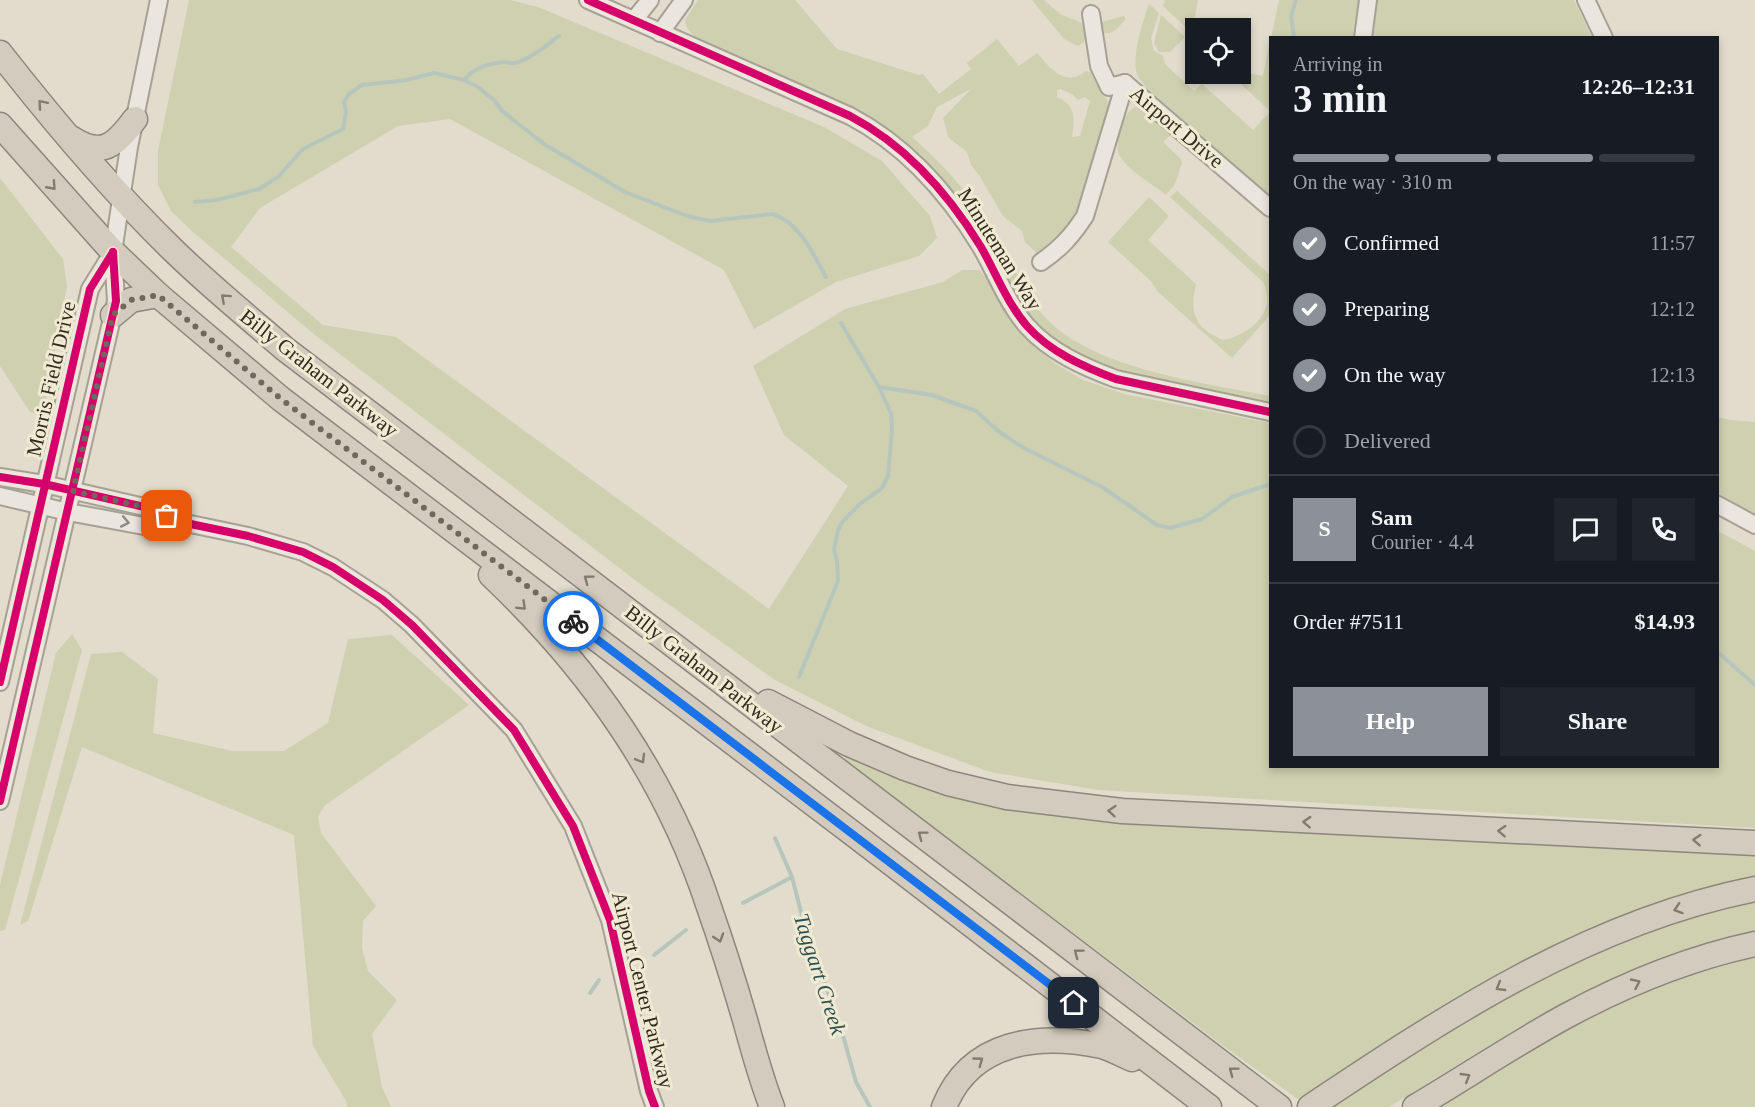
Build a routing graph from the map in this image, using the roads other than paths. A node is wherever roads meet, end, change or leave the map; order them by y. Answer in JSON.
{"nodes":[{"id":1,"x":159,"y":0,"type":"edge"},
{"id":2,"x":588,"y":0,"type":"edge"},
{"id":3,"x":650,"y":0,"type":"edge"},
{"id":4,"x":684,"y":0,"type":"edge"},
{"id":5,"x":1368,"y":0,"type":"edge"},
{"id":6,"x":1586,"y":0,"type":"edge"},
{"id":7,"x":1091,"y":14,"type":"dead end"},
{"id":8,"x":634,"y":20,"type":"junction"},
{"id":9,"x":660,"y":33,"type":"junction"},
{"id":10,"x":1363,"y":36,"type":"edge"},
{"id":11,"x":1603,"y":36,"type":"edge"},
{"id":12,"x":0,"y":53,"type":"edge"},
{"id":13,"x":1125,"y":82,"type":"junction"},
{"id":14,"x":135,"y":119,"type":"junction"},
{"id":15,"x":0,"y":125,"type":"edge"},
{"id":16,"x":70,"y":137,"type":"junction"},
{"id":17,"x":122,"y":196,"type":"junction"},
{"id":18,"x":1269,"y":207,"type":"edge"},
{"id":19,"x":113,"y":252,"type":"junction"},
{"id":20,"x":1041,"y":262,"type":"dead end"},
{"id":21,"x":158,"y":295,"type":"junction"},
{"id":22,"x":113,"y":315,"type":"junction"},
{"id":23,"x":1269,"y":412,"type":"edge"},
{"id":24,"x":0,"y":477,"type":"edge"},
{"id":25,"x":44,"y":484,"type":"junction"},
{"id":26,"x":73,"y":491,"type":"junction"},
{"id":27,"x":404,"y":493,"type":"junction"},
{"id":28,"x":0,"y":496,"type":"edge"},
{"id":29,"x":39,"y":506,"type":"junction"},
{"id":30,"x":1719,"y":506,"type":"edge"},
{"id":31,"x":68,"y":512,"type":"junction"},
{"id":32,"x":181,"y":522,"type":"junction"},
{"id":33,"x":1755,"y":525,"type":"edge"},
{"id":34,"x":635,"y":615,"type":"junction"},
{"id":35,"x":0,"y":682,"type":"edge"},
{"id":36,"x":0,"y":801,"type":"edge"},
{"id":37,"x":1755,"y":843,"type":"edge"},
{"id":38,"x":1755,"y":889,"type":"edge"},
{"id":39,"x":1755,"y":944,"type":"edge"},
{"id":40,"x":1164,"y":1073,"type":"junction"},
{"id":41,"x":655,"y":1107,"type":"edge"},
{"id":42,"x":772,"y":1107,"type":"edge"},
{"id":43,"x":944,"y":1107,"type":"edge"},
{"id":44,"x":1209,"y":1107,"type":"edge"},
{"id":45,"x":1279,"y":1107,"type":"edge"},
{"id":46,"x":1310,"y":1107,"type":"edge"},
{"id":47,"x":1416,"y":1107,"type":"edge"}],
"edges":[{"from":1,"to":14,"type":"street","name":"Morris Field Drive"},
{"from":2,"to":8,"type":"street","name":"Minuteman Way"},
{"from":3,"to":8,"type":"street"},
{"from":4,"to":9,"type":"street"},
{"from":5,"to":10,"type":"street"},
{"from":6,"to":11,"type":"street"},
{"from":7,"to":13,"type":"street","name":"Airport Drive"},
{"from":8,"to":9,"type":"street","name":"Minuteman Way"},
{"from":9,"to":23,"type":"street","name":"Minuteman Way"},
{"from":16,"to":12,"type":"highway","name":"Billy Graham Parkway","one_way":true},
{"from":13,"to":18,"type":"street","name":"Airport Drive"},
{"from":13,"to":20,"type":"street"},
{"from":14,"to":16,"type":"highway"},
{"from":14,"to":17,"type":"street","name":"Morris Field Drive"},
{"from":15,"to":19,"type":"highway","name":"Billy Graham Parkway","one_way":true},
{"from":16,"to":17,"type":"highway","name":"Billy Graham Parkway"},
{"from":17,"to":19,"type":"street","name":"Morris Field Drive"},
{"from":34,"to":17,"type":"highway","name":"Billy Graham Parkway","one_way":true},
{"from":19,"to":21,"type":"highway","name":"Billy Graham Parkway"},
{"from":19,"to":22,"type":"street","name":"Morris Field Drive"},
{"from":19,"to":25,"type":"street","name":"Morris Field Drive"},
{"from":21,"to":22,"type":"highway"},
{"from":21,"to":27,"type":"highway","name":"Billy Graham Parkway"},
{"from":22,"to":26,"type":"street","name":"Morris Field Drive"},
{"from":24,"to":25,"type":"street","name":"Airport Center Parkway"},
{"from":25,"to":26,"type":"street","name":"Airport Center Parkway"},
{"from":25,"to":29,"type":"street","name":"Morris Field Drive"},
{"from":26,"to":31,"type":"street","name":"Morris Field Drive"},
{"from":26,"to":32,"type":"street","name":"Airport Center Parkway"},
{"from":27,"to":40,"type":"highway","name":"Billy Graham Parkway"},
{"from":27,"to":42,"type":"highway","one_way":true},
{"from":28,"to":29,"type":"street","name":"Airport Center Parkway"},
{"from":29,"to":31,"type":"street","name":"Airport Center Parkway"},
{"from":29,"to":35,"type":"street","name":"Morris Field Drive"},
{"from":30,"to":33,"type":"street"},
{"from":31,"to":32,"type":"street","name":"Airport Center Parkway","one_way":true},
{"from":31,"to":36,"type":"street","name":"Morris Field Drive"},
{"from":32,"to":41,"type":"street","name":"Airport Center Parkway"},
{"from":37,"to":34,"type":"highway","one_way":true},
{"from":45,"to":34,"type":"highway","name":"Billy Graham Parkway","one_way":true},
{"from":38,"to":46,"type":"highway","one_way":true},
{"from":47,"to":39,"type":"highway","one_way":true},
{"from":43,"to":40,"type":"highway","one_way":true},
{"from":40,"to":44,"type":"highway","name":"Billy Graham Parkway"}]}
